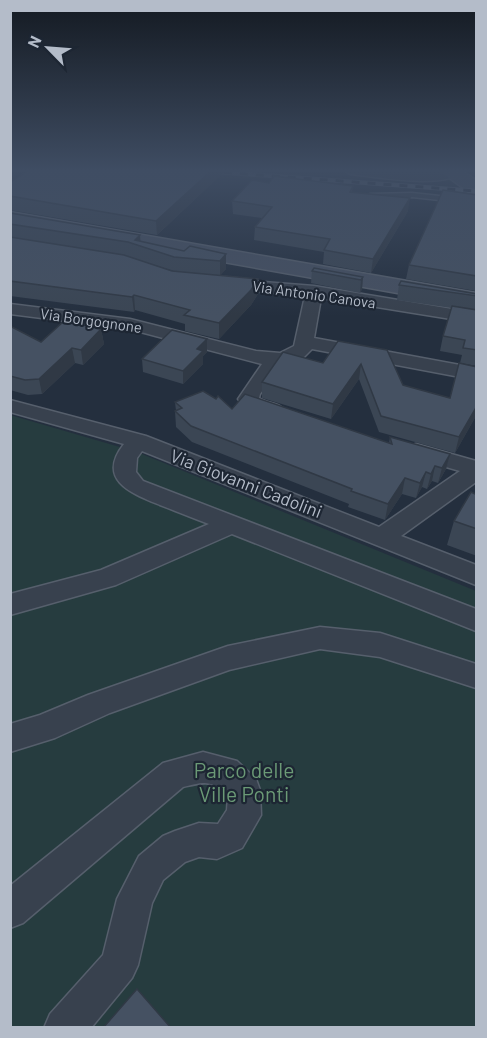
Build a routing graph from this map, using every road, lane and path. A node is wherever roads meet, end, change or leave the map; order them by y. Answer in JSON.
{"nodes":[{"id":1,"x":12,"y":218,"type":"edge"},
{"id":2,"x":206,"y":282,"type":"edge"},
{"id":3,"x":314,"y":291,"type":"junction"},
{"id":4,"x":475,"y":306,"type":"edge"},
{"id":5,"x":10,"y":309,"type":"edge"},
{"id":6,"x":305,"y":342,"type":"junction"},
{"id":7,"x":276,"y":359,"type":"junction"},
{"id":8,"x":477,"y":374,"type":"edge"},
{"id":9,"x":10,"y":406,"type":"edge"},
{"id":10,"x":289,"y":415,"type":"edge"},
{"id":11,"x":138,"y":441,"type":"junction"},
{"id":12,"x":398,"y":446,"type":"edge"},
{"id":13,"x":477,"y":469,"type":"edge"},
{"id":14,"x":232,"y":524,"type":"junction"},
{"id":15,"x":382,"y":537,"type":"junction"},
{"id":16,"x":477,"y":575,"type":"edge"},
{"id":17,"x":10,"y":606,"type":"edge"},
{"id":18,"x":477,"y":620,"type":"edge"},
{"id":19,"x":477,"y":676,"type":"edge"},
{"id":20,"x":44,"y":729,"type":"junction"},
{"id":21,"x":10,"y":738,"type":"edge"},
{"id":22,"x":10,"y":754,"type":"edge"},
{"id":23,"x":10,"y":910,"type":"edge"},
{"id":24,"x":64,"y":1028,"type":"edge"}],
"edges":[{"from":1,"to":4,"type":"main road"},
{"from":2,"to":3,"type":"street","name":"Via Antonio Canova"},
{"from":3,"to":4,"type":"street","name":"Via Antonio Canova"},
{"from":3,"to":6,"type":"street"},
{"from":5,"to":7,"type":"street","name":"Via Borgognone"},
{"from":6,"to":7,"type":"street","name":"Via Borgognone"},
{"from":6,"to":8,"type":"street"},
{"from":7,"to":10,"type":"street"},
{"from":9,"to":11,"type":"street","name":"Via Giovanni Cadolini"},
{"from":11,"to":14,"type":"street"},
{"from":11,"to":15,"type":"street","name":"Via Giovanni Cadolini"},
{"from":12,"to":13,"type":"street"},
{"from":13,"to":15,"type":"street"},
{"from":14,"to":17,"type":"street"},
{"from":14,"to":18,"type":"street"},
{"from":15,"to":16,"type":"street","name":"Via Giovanni Cadolini"},
{"from":19,"to":20,"type":"street"},
{"from":20,"to":21,"type":"street"},
{"from":20,"to":22,"type":"street"},
{"from":23,"to":24,"type":"street"}]}
